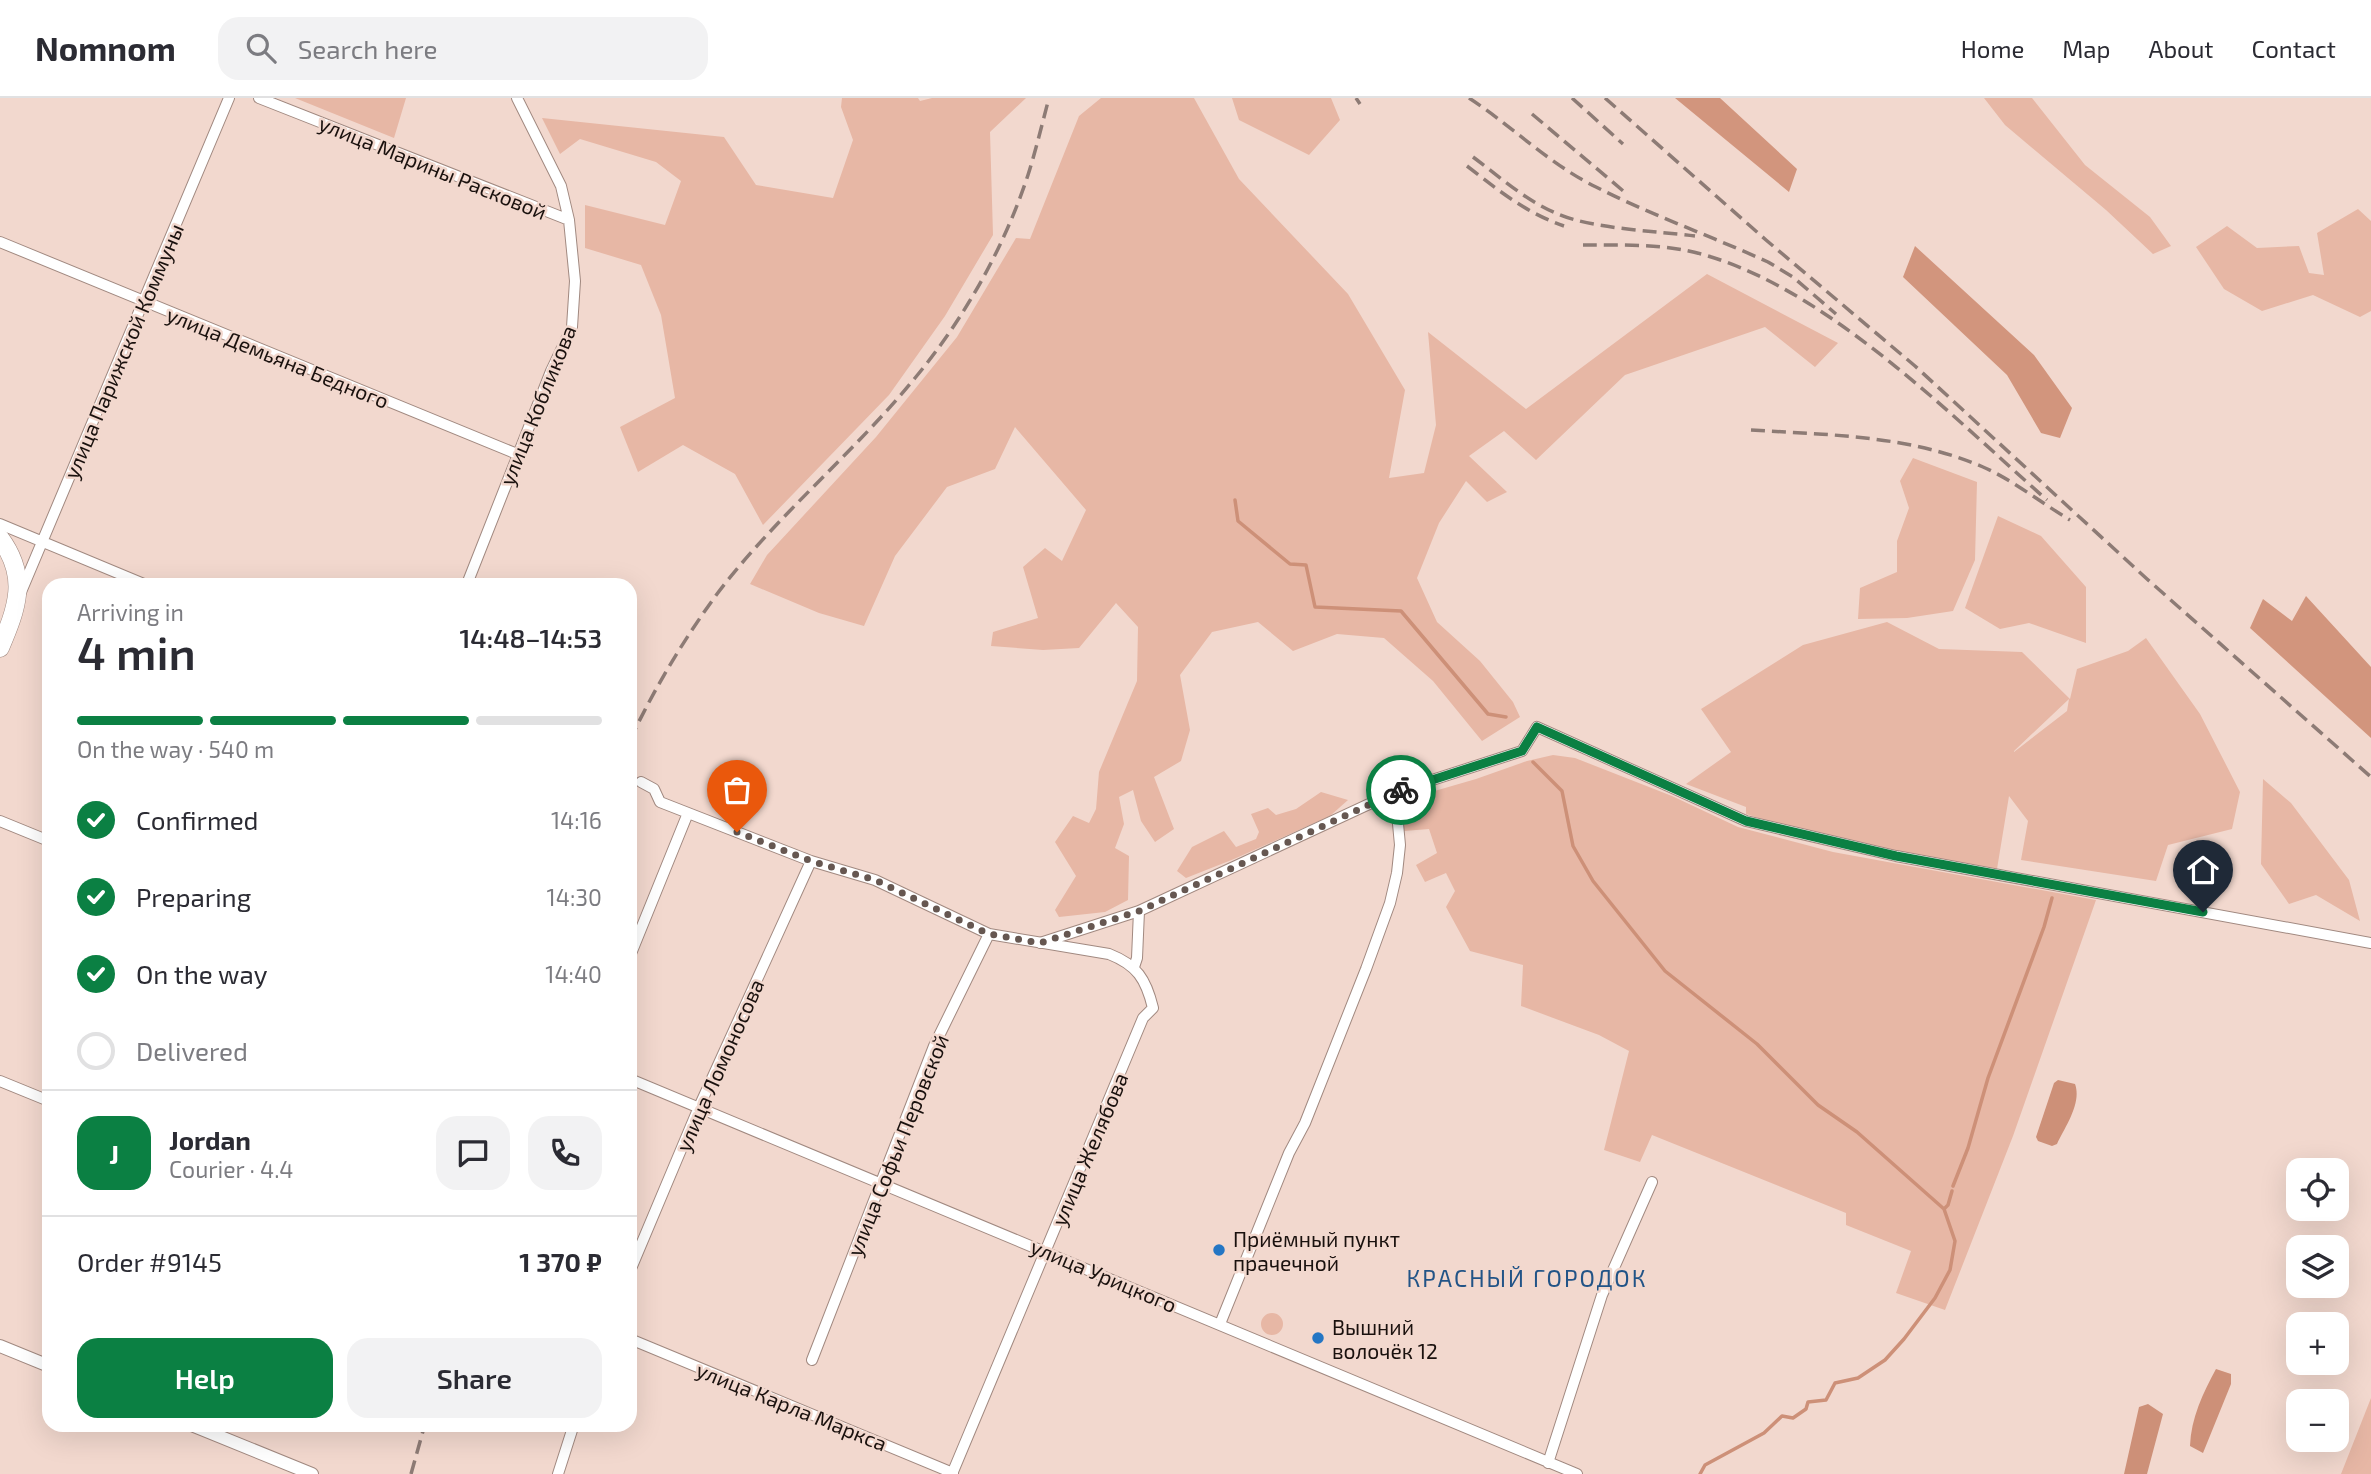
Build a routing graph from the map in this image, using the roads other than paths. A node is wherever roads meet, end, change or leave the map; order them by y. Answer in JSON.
{"nodes":[{"id":1,"x":229,"y":98,"type":"edge"},
{"id":2,"x":259,"y":98,"type":"edge"},
{"id":3,"x":517,"y":98,"type":"edge"},
{"id":4,"x":569,"y":220,"type":"junction"},
{"id":5,"x":0,"y":242,"type":"edge"},
{"id":6,"x":144,"y":303,"type":"junction"},
{"id":7,"x":517,"y":454,"type":"junction"},
{"id":8,"x":0,"y":524,"type":"edge"},
{"id":9,"x":0,"y":538,"type":"edge"},
{"id":10,"x":42,"y":542,"type":"junction"},
{"id":11,"x":129,"y":578,"type":"edge"},
{"id":12,"x":469,"y":578,"type":"edge"},
{"id":13,"x":17,"y":603,"type":"junction"},
{"id":14,"x":0,"y":648,"type":"edge"},
{"id":15,"x":642,"y":782,"type":"dead end"},
{"id":16,"x":1395,"y":792,"type":"junction"},
{"id":17,"x":688,"y":813,"type":"junction"},
{"id":18,"x":0,"y":821,"type":"edge"},
{"id":19,"x":42,"y":838,"type":"edge"},
{"id":20,"x":811,"y":861,"type":"junction"},
{"id":21,"x":1139,"y":911,"type":"junction"},
{"id":22,"x":989,"y":934,"type":"junction"},
{"id":23,"x":637,"y":939,"type":"edge"},
{"id":24,"x":1040,"y":943,"type":"junction"},
{"id":25,"x":2371,"y":943,"type":"edge"},
{"id":26,"x":1134,"y":967,"type":"junction"},
{"id":27,"x":0,"y":1081,"type":"edge"},
{"id":28,"x":637,"y":1082,"type":"edge"},
{"id":29,"x":42,"y":1098,"type":"edge"},
{"id":30,"x":699,"y":1107,"type":"junction"},
{"id":31,"x":1652,"y":1182,"type":"dead end"},
{"id":32,"x":882,"y":1185,"type":"junction"},
{"id":33,"x":1046,"y":1252,"type":"junction"},
{"id":34,"x":637,"y":1254,"type":"edge"},
{"id":35,"x":1220,"y":1324,"type":"junction"},
{"id":36,"x":637,"y":1342,"type":"edge"},
{"id":37,"x":0,"y":1346,"type":"edge"},
{"id":38,"x":812,"y":1360,"type":"dead end"},
{"id":39,"x":42,"y":1363,"type":"edge"},
{"id":40,"x":209,"y":1432,"type":"edge"},
{"id":41,"x":571,"y":1432,"type":"edge"},
{"id":42,"x":1548,"y":1463,"type":"junction"},
{"id":43,"x":953,"y":1473,"type":"edge"},
{"id":44,"x":312,"y":1474,"type":"edge"},
{"id":45,"x":558,"y":1474,"type":"edge"},
{"id":46,"x":1577,"y":1474,"type":"edge"}],
"edges":[{"from":1,"to":6,"type":"street","name":"улица Парижской Коммуны"},
{"from":2,"to":4,"type":"street","name":"улица Марины Расковой"},
{"from":3,"to":4,"type":"street","name":"улица Кобликова"},
{"from":4,"to":7,"type":"street","name":"улица Кобликова"},
{"from":5,"to":6,"type":"street","name":"улица Демьяна Бедного"},
{"from":6,"to":7,"type":"street","name":"улица Демьяна Бедного"},
{"from":6,"to":10,"type":"street","name":"улица Парижской Коммуны"},
{"from":7,"to":12,"type":"street","name":"улица Кобликова"},
{"from":8,"to":10,"type":"street"},
{"from":9,"to":13,"type":"highway","name":"улица Парижской Коммуны"},
{"from":10,"to":11,"type":"street"},
{"from":10,"to":13,"type":"street","name":"улица Парижской Коммуны"},
{"from":13,"to":14,"type":"highway","name":"улица Парижской Коммуны"},
{"from":15,"to":17,"type":"street"},
{"from":16,"to":21,"type":"street"},
{"from":16,"to":25,"type":"street"},
{"from":16,"to":35,"type":"street"},
{"from":17,"to":20,"type":"street"},
{"from":17,"to":23,"type":"street"},
{"from":18,"to":19,"type":"street"},
{"from":20,"to":22,"type":"street"},
{"from":20,"to":30,"type":"street","name":"улица Ломоносова"},
{"from":21,"to":24,"type":"street"},
{"from":21,"to":26,"type":"street"},
{"from":22,"to":24,"type":"street"},
{"from":22,"to":32,"type":"street","name":"улица Софьи Перовской"},
{"from":24,"to":26,"type":"street"},
{"from":26,"to":33,"type":"street","name":"улица Желябова"},
{"from":27,"to":29,"type":"street"},
{"from":28,"to":30,"type":"street","name":"улица Урицкого"},
{"from":30,"to":32,"type":"street","name":"улица Урицкого"},
{"from":30,"to":34,"type":"street","name":"улица Ломоносова"},
{"from":31,"to":42,"type":"street"},
{"from":32,"to":33,"type":"street","name":"улица Урицкого"},
{"from":32,"to":38,"type":"street","name":"улица Софьи Перовской"},
{"from":33,"to":35,"type":"street","name":"улица Урицкого"},
{"from":33,"to":43,"type":"street","name":"улица Желябова"},
{"from":35,"to":42,"type":"street","name":"улица Урицкого"},
{"from":36,"to":43,"type":"street","name":"улица Карла Маркса"},
{"from":37,"to":39,"type":"street"},
{"from":40,"to":44,"type":"street"},
{"from":41,"to":45,"type":"street"},
{"from":42,"to":46,"type":"street","name":"улица Урицкого"}]}
